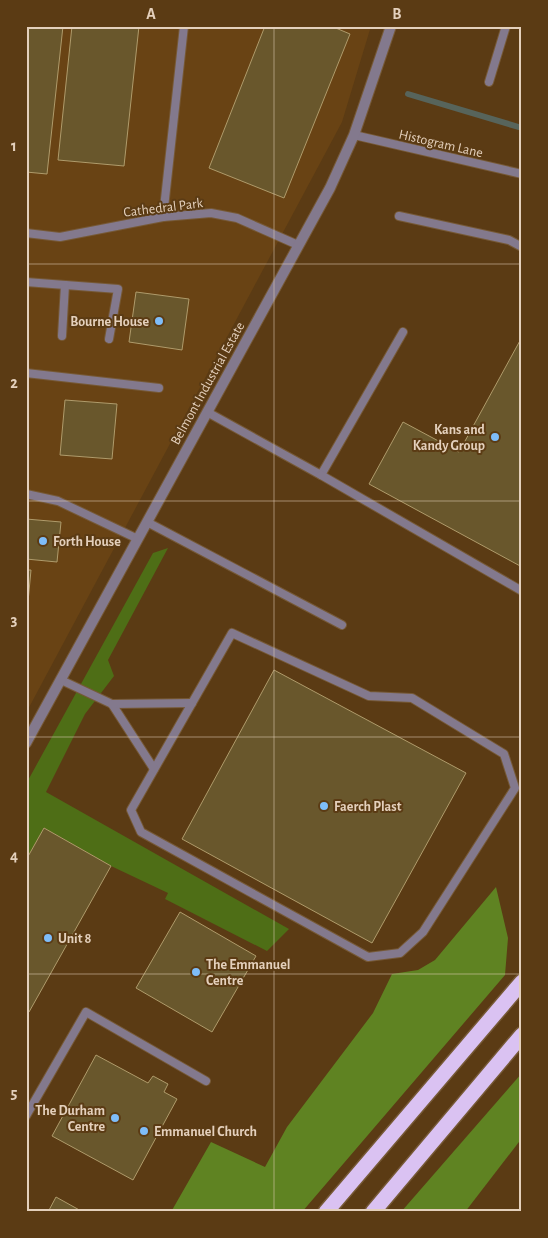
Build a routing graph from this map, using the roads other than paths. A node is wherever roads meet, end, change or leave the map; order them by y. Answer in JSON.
{"nodes":[{"id":1,"x":184,"y":26,"type":"edge"},
{"id":2,"x":391,"y":26,"type":"edge"},
{"id":3,"x":506,"y":26,"type":"edge"},
{"id":4,"x":489,"y":82,"type":"dead end"},
{"id":5,"x":354,"y":135,"type":"junction"},
{"id":6,"x":522,"y":174,"type":"edge"},
{"id":7,"x":399,"y":216,"type":"dead end"},
{"id":8,"x":163,"y":217,"type":"junction"},
{"id":9,"x":26,"y":233,"type":"edge"},
{"id":10,"x":298,"y":245,"type":"junction"},
{"id":11,"x":522,"y":247,"type":"edge"},
{"id":12,"x":26,"y":282,"type":"edge"},
{"id":13,"x":65,"y":285,"type":"junction"},
{"id":14,"x":402,"y":332,"type":"dead end"},
{"id":15,"x":62,"y":336,"type":"dead end"},
{"id":16,"x":109,"y":339,"type":"dead end"},
{"id":17,"x":26,"y":374,"type":"edge"},
{"id":18,"x":159,"y":388,"type":"dead end"},
{"id":19,"x":207,"y":412,"type":"junction"},
{"id":20,"x":321,"y":475,"type":"junction"},
{"id":21,"x":26,"y":494,"type":"edge"},
{"id":22,"x":147,"y":522,"type":"junction"},
{"id":23,"x":138,"y":539,"type":"junction"},
{"id":24,"x":522,"y":591,"type":"edge"},
{"id":25,"x":342,"y":625,"type":"dead end"},
{"id":26,"x":61,"y":680,"type":"junction"},
{"id":27,"x":192,"y":703,"type":"junction"},
{"id":28,"x":112,"y":704,"type":"junction"},
{"id":29,"x":26,"y":743,"type":"edge"},
{"id":30,"x":154,"y":769,"type":"junction"},
{"id":31,"x":522,"y":982,"type":"edge"},
{"id":32,"x":522,"y":1035,"type":"edge"},
{"id":33,"x":206,"y":1081,"type":"dead end"},
{"id":34,"x":26,"y":1116,"type":"edge"},
{"id":35,"x":326,"y":1212,"type":"edge"},
{"id":36,"x":373,"y":1212,"type":"edge"}],
"edges":[{"from":1,"to":8,"type":"lane"},
{"from":2,"to":5,"type":"street","name":"Belmont Industrial Estate"},
{"from":3,"to":4,"type":"lane"},
{"from":5,"to":6,"type":"lane","name":"Histogram Lane"},
{"from":5,"to":10,"type":"street","name":"Belmont Industrial Estate"},
{"from":7,"to":11,"type":"lane"},
{"from":8,"to":9,"type":"lane","name":"Cathedral Park"},
{"from":8,"to":10,"type":"lane","name":"Cathedral Park"},
{"from":10,"to":19,"type":"street","name":"Belmont Industrial Estate"},
{"from":12,"to":13,"type":"lane"},
{"from":13,"to":15,"type":"lane"},
{"from":13,"to":16,"type":"lane"},
{"from":14,"to":20,"type":"lane"},
{"from":17,"to":18,"type":"lane"},
{"from":19,"to":20,"type":"lane"},
{"from":19,"to":22,"type":"street","name":"Belmont Industrial Estate"},
{"from":20,"to":24,"type":"lane"},
{"from":21,"to":23,"type":"lane"},
{"from":22,"to":23,"type":"street","name":"Belmont Industrial Estate"},
{"from":22,"to":25,"type":"lane"},
{"from":23,"to":26,"type":"street","name":"Belmont Industrial Estate"},
{"from":26,"to":28,"type":"lane"},
{"from":26,"to":29,"type":"street","name":"Belmont Industrial Estate"},
{"from":27,"to":28,"type":"lane"},
{"from":27,"to":30,"type":"lane"},
{"from":27,"to":30,"type":"lane"},
{"from":28,"to":30,"type":"lane"},
{"from":31,"to":35,"type":"highway"},
{"from":32,"to":36,"type":"highway"},
{"from":33,"to":34,"type":"lane"}]}
